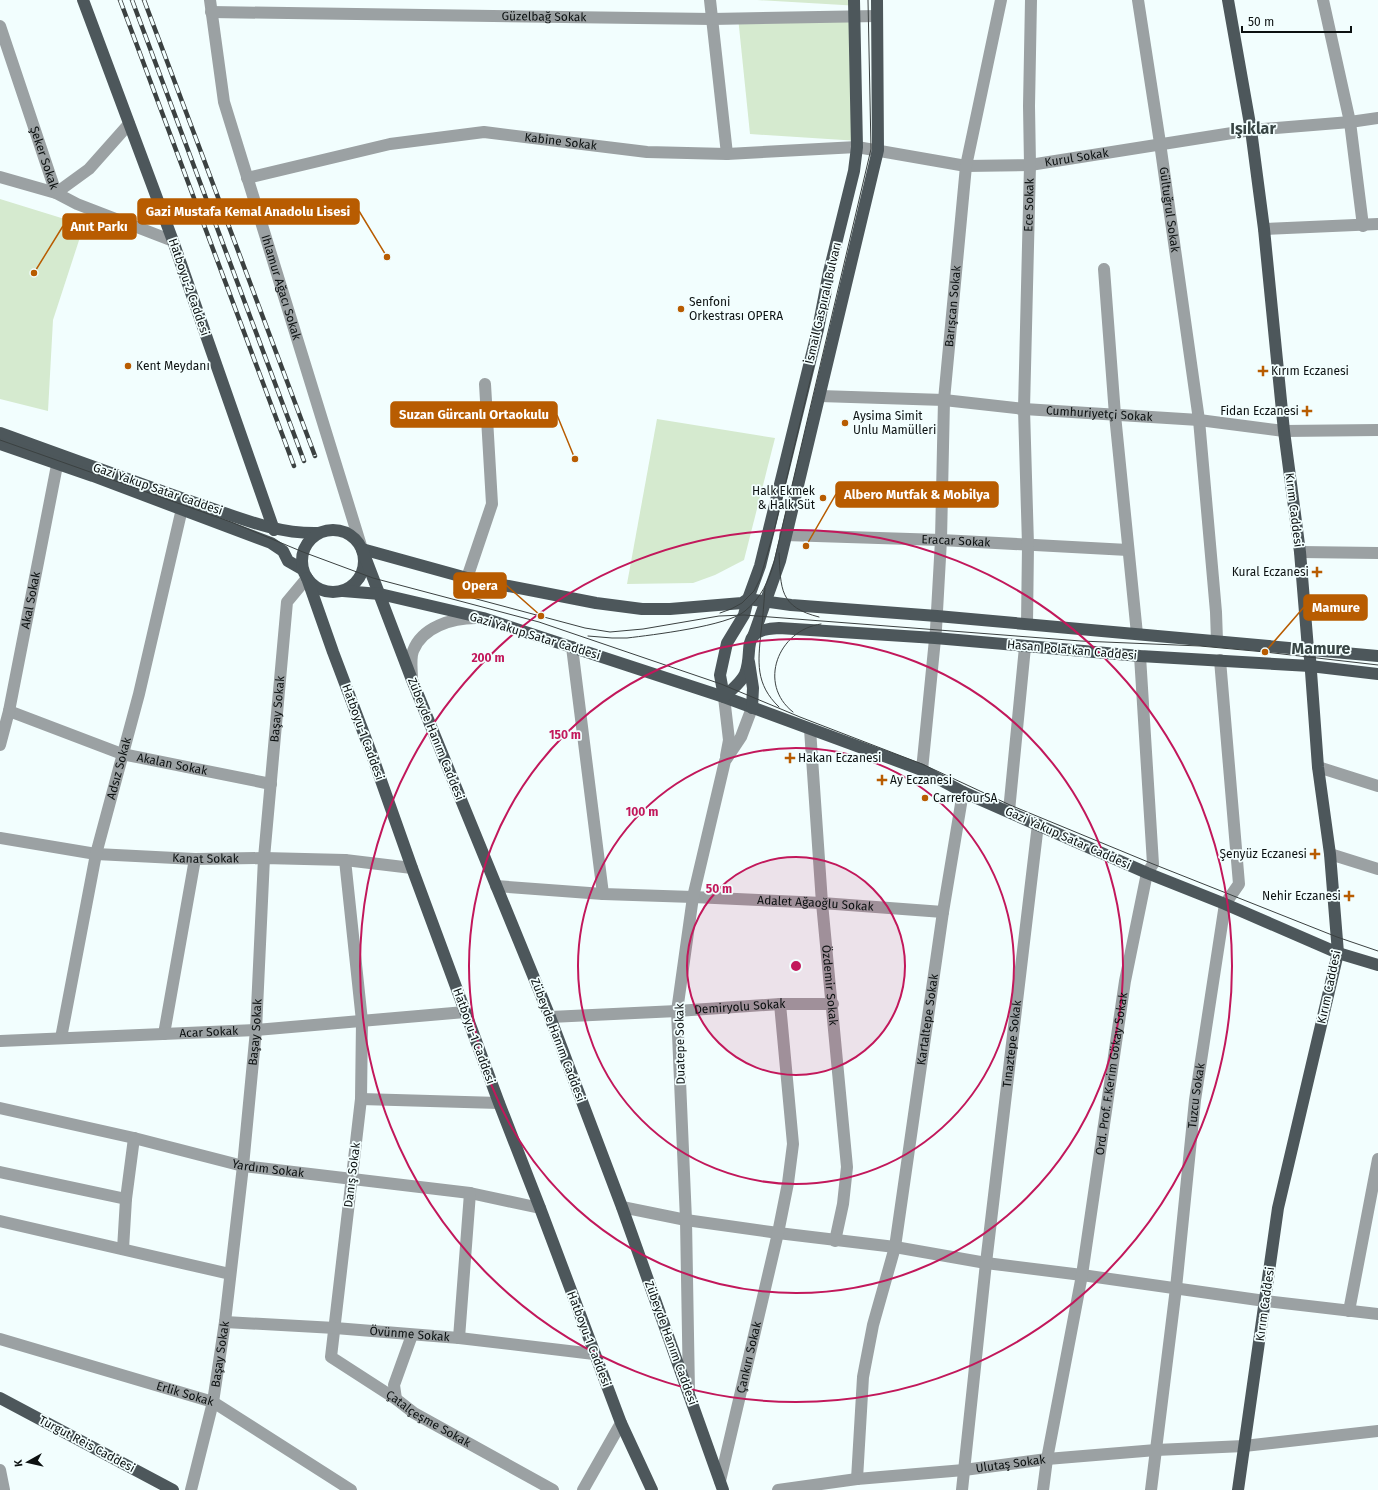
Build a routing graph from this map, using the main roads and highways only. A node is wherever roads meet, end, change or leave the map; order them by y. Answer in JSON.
{"nodes":[{"id":1,"x":83,"y":0,"type":"edge"},
{"id":2,"x":854,"y":0,"type":"edge"},
{"id":3,"x":876,"y":0,"type":"edge"},
{"id":4,"x":1228,"y":0,"type":"edge"},
{"id":5,"x":0,"y":433,"type":"edge"},
{"id":6,"x":0,"y":444,"type":"edge"},
{"id":7,"x":59,"y":459,"type":"junction"},
{"id":8,"x":183,"y":504,"type":"junction"},
{"id":9,"x":274,"y":530,"type":"junction"},
{"id":10,"x":318,"y":533,"type":"junction"},
{"id":11,"x":362,"y":549,"type":"junction"},
{"id":12,"x":305,"y":574,"type":"junction"},
{"id":13,"x":343,"y":591,"type":"junction"},
{"id":14,"x":380,"y":594,"type":"junction"},
{"id":15,"x":748,"y":599,"type":"junction"},
{"id":16,"x":766,"y":601,"type":"junction"},
{"id":17,"x":753,"y":637,"type":"junction"},
{"id":18,"x":1308,"y":649,"type":"junction"},
{"id":19,"x":1378,"y":656,"type":"edge"},
{"id":20,"x":748,"y":658,"type":"junction"},
{"id":21,"x":1310,"y":666,"type":"junction"},
{"id":22,"x":1378,"y":674,"type":"edge"},
{"id":23,"x":724,"y":697,"type":"junction"},
{"id":24,"x":752,"y":708,"type":"junction"},
{"id":25,"x":1338,"y":953,"type":"junction"},
{"id":26,"x":1378,"y":965,"type":"edge"},
{"id":27,"x":0,"y":1398,"type":"edge"},
{"id":28,"x":722,"y":1486,"type":"edge"},
{"id":29,"x":173,"y":1490,"type":"edge"},
{"id":30,"x":652,"y":1490,"type":"edge"},
{"id":31,"x":1238,"y":1490,"type":"edge"}],
"edges":[{"from":1,"to":9,"type":"main road","name":"Hatboyu-2 Caddesi"},
{"from":2,"to":15,"type":"main road","name":"İsmail Gaspıralı Bulvarı"},
{"from":3,"to":16,"type":"main road"},
{"from":4,"to":18,"type":"main road","name":"Kırım Caddesi"},
{"from":5,"to":7,"type":"main road","name":"Gazi Yakup Satar Caddesi"},
{"from":6,"to":7,"type":"main road","name":"Gazi Yakup Satar Caddesi"},
{"from":7,"to":8,"type":"main road","name":"Gazi Yakup Satar Caddesi"},
{"from":8,"to":9,"type":"main road","name":"Gazi Yakup Satar Caddesi"},
{"from":8,"to":12,"type":"main road","name":"Gazi Yakup Satar Caddesi"},
{"from":9,"to":10,"type":"main road","name":"Gazi Yakup Satar Caddesi"},
{"from":10,"to":11,"type":"main road"},
{"from":10,"to":12,"type":"main road"},
{"from":11,"to":13,"type":"main road"},
{"from":11,"to":14,"type":"main road","name":"Zübeyde Hanım Caddesi"},
{"from":11,"to":15,"type":"main road"},
{"from":12,"to":13,"type":"main road"},
{"from":12,"to":30,"type":"main road","name":"Hatboyu-1 Caddesi"},
{"from":13,"to":14,"type":"main road","name":"Gazi Yakup Satar Caddesi"},
{"from":14,"to":23,"type":"main road","name":"Gazi Yakup Satar Caddesi"},
{"from":14,"to":28,"type":"main road","name":"Zübeyde Hanım Caddesi"},
{"from":15,"to":16,"type":"main road"},
{"from":15,"to":23,"type":"main road","name":"İsmail Gaspıralı Bulvarı"},
{"from":16,"to":17,"type":"main road"},
{"from":16,"to":18,"type":"main road"},
{"from":17,"to":20,"type":"main road"},
{"from":17,"to":21,"type":"main road","name":"Hasan Polatkan Caddesi"},
{"from":18,"to":19,"type":"main road"},
{"from":18,"to":21,"type":"main road","name":"Kırım Caddesi"},
{"from":20,"to":23,"type":"main road"},
{"from":20,"to":24,"type":"main road"},
{"from":21,"to":22,"type":"main road","name":"Hasan Polatkan Caddesi"},
{"from":21,"to":25,"type":"main road","name":"Kırım Caddesi"},
{"from":23,"to":24,"type":"main road","name":"Gazi Yakup Satar Caddesi"},
{"from":24,"to":25,"type":"main road","name":"Gazi Yakup Satar Caddesi"},
{"from":25,"to":26,"type":"main road","name":"Gazi Yakup Satar Caddesi"},
{"from":25,"to":31,"type":"main road","name":"Kırım Caddesi"},
{"from":27,"to":29,"type":"main road","name":"Turgut Reis Caddesi"}]}
